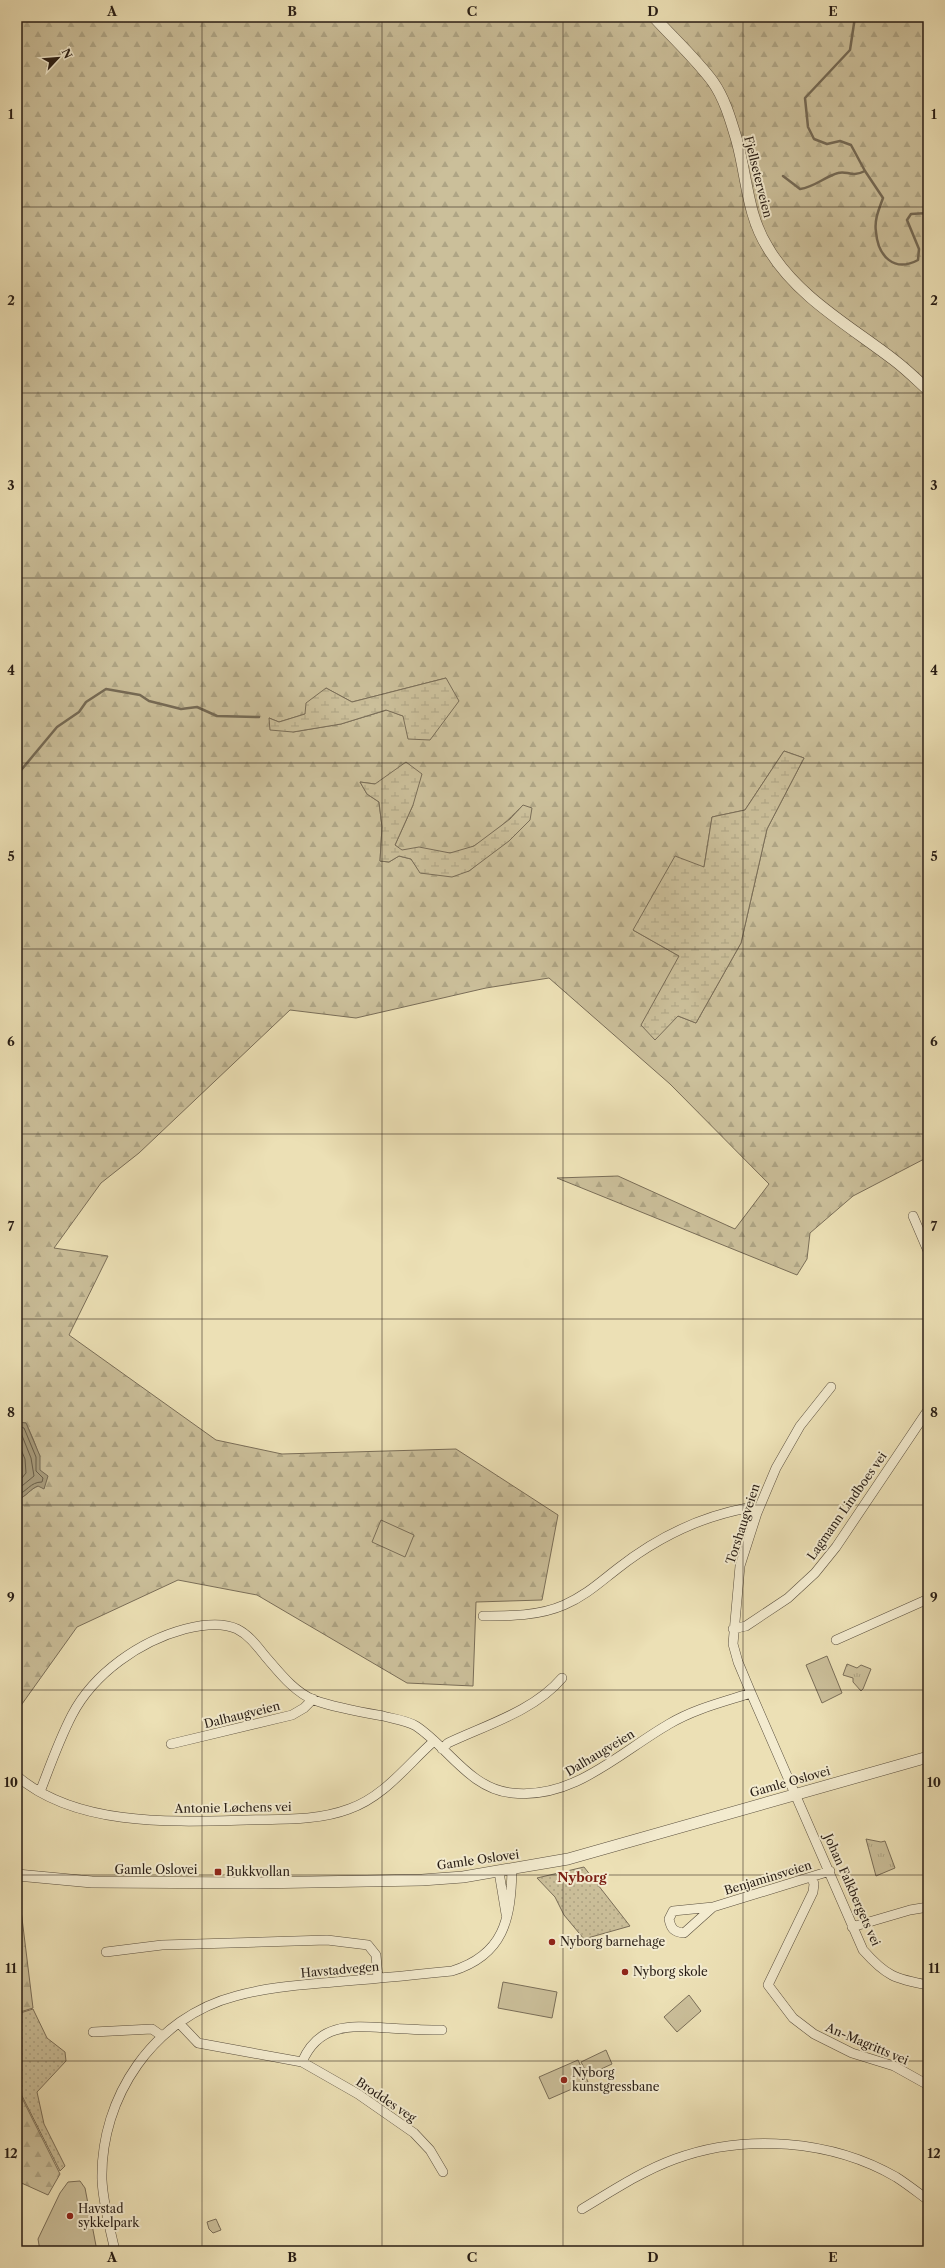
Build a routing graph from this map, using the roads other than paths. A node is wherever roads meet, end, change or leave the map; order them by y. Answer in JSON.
{"nodes":[{"id":1,"x":654,"y":17,"type":"edge"},
{"id":2,"x":928,"y":390,"type":"edge"},
{"id":3,"x":913,"y":1216,"type":"dead end"},
{"id":4,"x":928,"y":1250,"type":"edge"},
{"id":5,"x":831,"y":1387,"type":"dead end"},
{"id":6,"x":928,"y":1410,"type":"edge"},
{"id":7,"x":757,"y":1513,"type":"junction"},
{"id":8,"x":928,"y":1599,"type":"edge"},
{"id":9,"x":484,"y":1616,"type":"dead end"},
{"id":10,"x":733,"y":1629,"type":"junction"},
{"id":11,"x":836,"y":1640,"type":"dead end"},
{"id":12,"x":562,"y":1678,"type":"dead end"},
{"id":13,"x":751,"y":1693,"type":"junction"},
{"id":14,"x":313,"y":1699,"type":"junction"},
{"id":15,"x":433,"y":1742,"type":"junction"},
{"id":16,"x":171,"y":1744,"type":"dead end"},
{"id":17,"x":442,"y":1749,"type":"junction"},
{"id":18,"x":928,"y":1757,"type":"edge"},
{"id":19,"x":17,"y":1776,"type":"edge"},
{"id":20,"x":40,"y":1792,"type":"junction"},
{"id":21,"x":796,"y":1793,"type":"junction"},
{"id":22,"x":512,"y":1869,"type":"junction"},
{"id":23,"x":830,"y":1871,"type":"junction"},
{"id":24,"x":499,"y":1872,"type":"junction"},
{"id":25,"x":17,"y":1875,"type":"edge"},
{"id":26,"x":812,"y":1878,"type":"junction"},
{"id":27,"x":713,"y":1907,"type":"junction"},
{"id":28,"x":928,"y":1907,"type":"edge"},
{"id":29,"x":506,"y":1919,"type":"junction"},
{"id":30,"x":852,"y":1927,"type":"junction"},
{"id":31,"x":106,"y":1952,"type":"dead end"},
{"id":32,"x":378,"y":1978,"type":"junction"},
{"id":33,"x":928,"y":1985,"type":"edge"},
{"id":34,"x":179,"y":2023,"type":"junction"},
{"id":35,"x":442,"y":2030,"type":"dead end"},
{"id":36,"x":93,"y":2032,"type":"dead end"},
{"id":37,"x":162,"y":2036,"type":"junction"},
{"id":38,"x":302,"y":2062,"type":"junction"},
{"id":39,"x":928,"y":2085,"type":"edge"},
{"id":40,"x":443,"y":2172,"type":"dead end"},
{"id":41,"x":928,"y":2200,"type":"edge"},
{"id":42,"x":582,"y":2209,"type":"dead end"},
{"id":43,"x":115,"y":2251,"type":"edge"}],
"edges":[{"from":1,"to":2,"type":"street","name":"Fjellseterveien"},
{"from":3,"to":4,"type":"street"},
{"from":5,"to":7,"type":"street","name":"Torshaugveien"},
{"from":6,"to":10,"type":"street","name":"Lagmann Lindboes vei"},
{"from":7,"to":9,"type":"street"},
{"from":7,"to":10,"type":"street","name":"Torshaugveien"},
{"from":8,"to":11,"type":"street"},
{"from":10,"to":13,"type":"street","name":"Torshaugveien"},
{"from":12,"to":17,"type":"street"},
{"from":13,"to":17,"type":"street","name":"Dalhaugveien"},
{"from":13,"to":21,"type":"street","name":"Torshaugveien"},
{"from":14,"to":15,"type":"street","name":"Dalhaugveien"},
{"from":14,"to":16,"type":"street","name":"Dalhaugveien"},
{"from":14,"to":20,"type":"street","name":"Dalhaugveien"},
{"from":15,"to":17,"type":"street","name":"Dalhaugveien"},
{"from":15,"to":20,"type":"street","name":"Antonie Løchens vei"},
{"from":18,"to":21,"type":"street","name":"Gamle Oslovei"},
{"from":19,"to":20,"type":"street","name":"Antonie Løchens vei"},
{"from":21,"to":22,"type":"street","name":"Gamle Oslovei"},
{"from":21,"to":23,"type":"street","name":"Johan Falkbergets vei"},
{"from":22,"to":24,"type":"street","name":"Gamle Oslovei"},
{"from":22,"to":29,"type":"street","name":"Havstadvegen"},
{"from":23,"to":26,"type":"street","name":"Benjaminsveien"},
{"from":23,"to":30,"type":"street","name":"Johan Falkbergets vei"},
{"from":24,"to":25,"type":"street","name":"Gamle Oslovei"},
{"from":24,"to":29,"type":"street","name":"Havstadvegen"},
{"from":26,"to":27,"type":"street","name":"Benjaminsveien"},
{"from":26,"to":39,"type":"street","name":"An-Magritts vei"},
{"from":27,"to":27,"type":"street","name":"Benjaminsveien"},
{"from":28,"to":30,"type":"street"},
{"from":29,"to":32,"type":"street","name":"Havstadvegen"},
{"from":30,"to":33,"type":"street","name":"Johan Falkbergets vei"},
{"from":31,"to":32,"type":"street"},
{"from":32,"to":34,"type":"street","name":"Havstadvegen"},
{"from":34,"to":37,"type":"street","name":"Havstadvegen"},
{"from":34,"to":38,"type":"street","name":"Broddes veg"},
{"from":35,"to":38,"type":"street"},
{"from":36,"to":37,"type":"street"},
{"from":37,"to":43,"type":"street","name":"Havstadvegen"},
{"from":38,"to":40,"type":"street","name":"Broddes veg"},
{"from":41,"to":42,"type":"street"}]}
